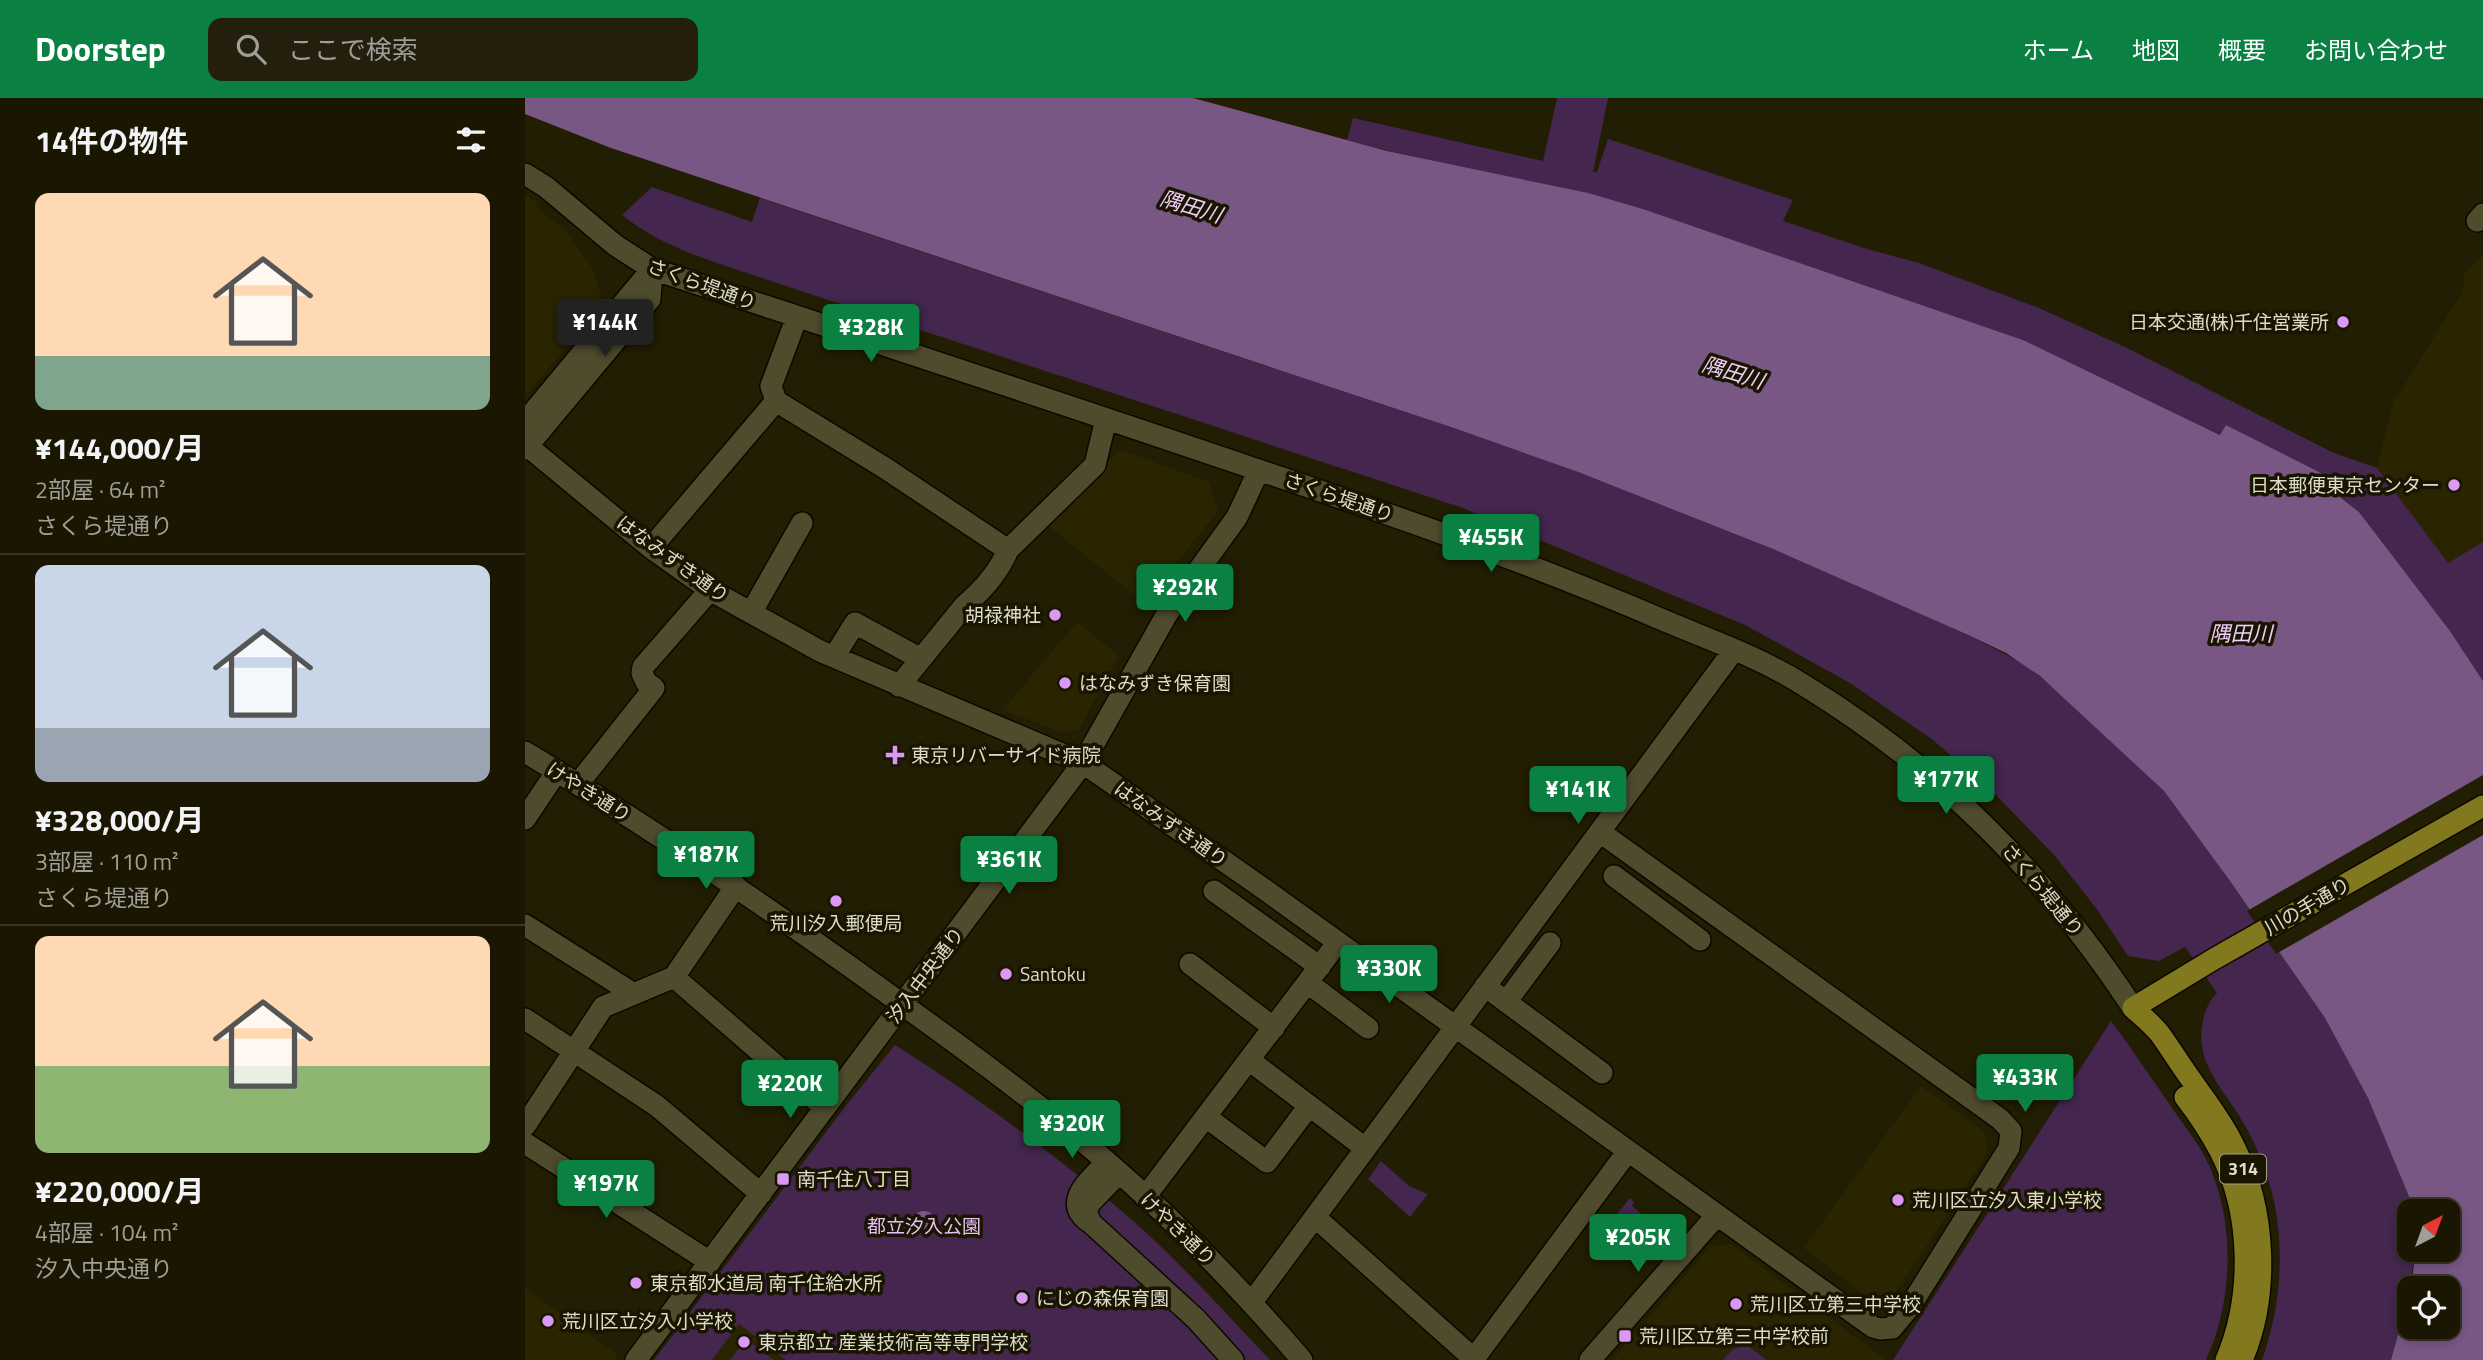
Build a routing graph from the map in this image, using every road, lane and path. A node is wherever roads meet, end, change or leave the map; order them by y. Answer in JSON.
{"nodes":[{"id":1,"x":525,"y":174,"type":"edge"},
{"id":2,"x":652,"y":269,"type":"junction"},
{"id":3,"x":797,"y":317,"type":"junction"},
{"id":4,"x":776,"y":401,"type":"junction"},
{"id":5,"x":1106,"y":419,"type":"junction"},
{"id":6,"x":525,"y":422,"type":"edge"},
{"id":7,"x":526,"y":446,"type":"edge"},
{"id":8,"x":1259,"y":470,"type":"junction"},
{"id":9,"x":802,"y":523,"type":"dead end"},
{"id":10,"x":650,"y":548,"type":"junction"},
{"id":11,"x":1008,"y":550,"type":"junction"},
{"id":12,"x":710,"y":590,"type":"junction"},
{"id":13,"x":751,"y":613,"type":"junction"},
{"id":14,"x":1734,"y":650,"type":"junction"},
{"id":15,"x":834,"y":657,"type":"junction"},
{"id":16,"x":921,"y":659,"type":"junction"},
{"id":17,"x":899,"y":686,"type":"junction"},
{"id":18,"x":525,"y":752,"type":"edge"},
{"id":19,"x":1083,"y":763,"type":"junction"},
{"id":20,"x":557,"y":771,"type":"junction"},
{"id":21,"x":578,"y":784,"type":"junction"},
{"id":22,"x":2483,"y":806,"type":"edge"},
{"id":23,"x":525,"y":819,"type":"edge"},
{"id":24,"x":1600,"y":832,"type":"junction"},
{"id":25,"x":1614,"y":876,"type":"dead end"},
{"id":26,"x":736,"y":886,"type":"junction"},
{"id":27,"x":1214,"y":891,"type":"dead end"},
{"id":28,"x":1681,"y":891,"type":"junction"},
{"id":29,"x":1665,"y":913,"type":"junction"},
{"id":30,"x":525,"y":925,"type":"edge"},
{"id":31,"x":1700,"y":940,"type":"dead end"},
{"id":32,"x":1338,"y":942,"type":"junction"},
{"id":33,"x":1550,"y":943,"type":"dead end"},
{"id":34,"x":1191,"y":964,"type":"dead end"},
{"id":35,"x":1314,"y":975,"type":"junction"},
{"id":36,"x":674,"y":977,"type":"junction"},
{"id":37,"x":1485,"y":986,"type":"junction"},
{"id":38,"x":634,"y":994,"type":"junction"},
{"id":39,"x":1506,"y":1002,"type":"junction"},
{"id":40,"x":903,"y":1005,"type":"junction"},
{"id":41,"x":2133,"y":1008,"type":"junction"},
{"id":42,"x":525,"y":1019,"type":"edge"},
{"id":43,"x":1455,"y":1026,"type":"junction"},
{"id":44,"x":1274,"y":1028,"type":"junction"},
{"id":45,"x":1368,"y":1028,"type":"dead end"},
{"id":46,"x":574,"y":1051,"type":"junction"},
{"id":47,"x":1249,"y":1060,"type":"junction"},
{"id":48,"x":1602,"y":1073,"type":"dead end"},
{"id":49,"x":1309,"y":1106,"type":"junction"},
{"id":50,"x":825,"y":1108,"type":"junction"},
{"id":51,"x":1206,"y":1117,"type":"junction"},
{"id":52,"x":525,"y":1126,"type":"edge"},
{"id":53,"x":525,"y":1143,"type":"edge"},
{"id":54,"x":1365,"y":1147,"type":"junction"},
{"id":55,"x":1628,"y":1151,"type":"junction"},
{"id":56,"x":1113,"y":1167,"type":"junction"},
{"id":57,"x":761,"y":1194,"type":"junction"},
{"id":58,"x":1145,"y":1197,"type":"junction"},
{"id":59,"x":1717,"y":1215,"type":"junction"},
{"id":60,"x":1315,"y":1217,"type":"junction"},
{"id":61,"x":710,"y":1262,"type":"junction"},
{"id":62,"x":1252,"y":1302,"type":"junction"},
{"id":63,"x":1474,"y":1359,"type":"edge"},
{"id":64,"x":636,"y":1360,"type":"edge"},
{"id":65,"x":1233,"y":1360,"type":"edge"},
{"id":66,"x":1302,"y":1360,"type":"edge"},
{"id":67,"x":1590,"y":1360,"type":"edge"},
{"id":68,"x":2225,"y":1360,"type":"edge"},
{"id":69,"x":2242,"y":1360,"type":"edge"}],
"edges":[{"from":1,"to":2,"type":"street","name":"さくら堤通り"},
{"from":2,"to":3,"type":"street","name":"さくら堤通り"},
{"from":2,"to":6,"type":"street"},
{"from":2,"to":7,"type":"street"},
{"from":3,"to":4,"type":"street"},
{"from":3,"to":5,"type":"street","name":"さくら堤通り"},
{"from":4,"to":10,"type":"street"},
{"from":4,"to":11,"type":"street"},
{"from":5,"to":8,"type":"street","name":"さくら堤通り"},
{"from":5,"to":11,"type":"street"},
{"from":7,"to":10,"type":"street","name":"はなみずき通り"},
{"from":8,"to":14,"type":"street","name":"さくら堤通り"},
{"from":8,"to":19,"type":"street","name":"汐入中央通り"},
{"from":9,"to":13,"type":"street"},
{"from":10,"to":12,"type":"street","name":"はなみずき通り"},
{"from":11,"to":16,"type":"street"},
{"from":12,"to":13,"type":"street","name":"はなみずき通り"},
{"from":12,"to":21,"type":"street"},
{"from":13,"to":15,"type":"street","name":"はなみずき通り"},
{"from":14,"to":24,"type":"street"},
{"from":14,"to":41,"type":"street","name":"さくら堤通り"},
{"from":15,"to":16,"type":"street"},
{"from":15,"to":17,"type":"street","name":"はなみずき通り"},
{"from":16,"to":17,"type":"street"},
{"from":17,"to":19,"type":"street","name":"はなみずき通り"},
{"from":18,"to":20,"type":"street","name":"けやき通り"},
{"from":19,"to":32,"type":"street","name":"はなみずき通り"},
{"from":19,"to":40,"type":"street","name":"汐入中央通り"},
{"from":20,"to":21,"type":"street","name":"けやき通り"},
{"from":20,"to":23,"type":"street"},
{"from":21,"to":26,"type":"street","name":"けやき通り"},
{"from":22,"to":41,"type":"main road","name":"川の手通り"},
{"from":24,"to":28,"type":"street"},
{"from":24,"to":37,"type":"street"},
{"from":25,"to":29,"type":"street"},
{"from":26,"to":36,"type":"street"},
{"from":26,"to":40,"type":"street","name":"けやき通り"},
{"from":27,"to":35,"type":"street"},
{"from":28,"to":29,"type":"street"},
{"from":28,"to":59,"type":"street","name":"はなみずき通り"},
{"from":29,"to":31,"type":"street"},
{"from":30,"to":38,"type":"street"},
{"from":32,"to":35,"type":"street"},
{"from":32,"to":43,"type":"street","name":"はなみずき通り"},
{"from":33,"to":39,"type":"street"},
{"from":34,"to":44,"type":"street"},
{"from":35,"to":44,"type":"street"},
{"from":35,"to":45,"type":"street"},
{"from":36,"to":38,"type":"street"},
{"from":36,"to":50,"type":"street"},
{"from":37,"to":39,"type":"street"},
{"from":37,"to":43,"type":"street"},
{"from":38,"to":46,"type":"street"},
{"from":39,"to":48,"type":"street"},
{"from":40,"to":50,"type":"street","name":"汐入中央通り"},
{"from":40,"to":56,"type":"street","name":"けやき通り"},
{"from":41,"to":68,"type":"main road","number":"314"},
{"from":41,"to":69,"type":"main road","number":"314"},
{"from":42,"to":46,"type":"street"},
{"from":43,"to":54,"type":"street"},
{"from":43,"to":55,"type":"street","name":"はなみずき通り"},
{"from":44,"to":47,"type":"street"},
{"from":46,"to":52,"type":"street"},
{"from":46,"to":57,"type":"street"},
{"from":47,"to":49,"type":"street"},
{"from":47,"to":51,"type":"street"},
{"from":49,"to":51,"type":"street"},
{"from":49,"to":54,"type":"street"},
{"from":50,"to":57,"type":"street","name":"汐入中央通り"},
{"from":51,"to":58,"type":"street"},
{"from":53,"to":61,"type":"street"},
{"from":54,"to":60,"type":"street"},
{"from":55,"to":59,"type":"street","name":"はなみずき通り"},
{"from":55,"to":63,"type":"street"},
{"from":56,"to":58,"type":"street","name":"けやき通り"},
{"from":56,"to":65,"type":"street"},
{"from":57,"to":61,"type":"street","name":"汐入中央通り"},
{"from":58,"to":62,"type":"street","name":"けやき通り"},
{"from":59,"to":67,"type":"street"},
{"from":60,"to":62,"type":"street"},
{"from":60,"to":63,"type":"street"},
{"from":61,"to":64,"type":"street","name":"汐入中央通り"},
{"from":62,"to":66,"type":"street","name":"けやき通り"}]}
